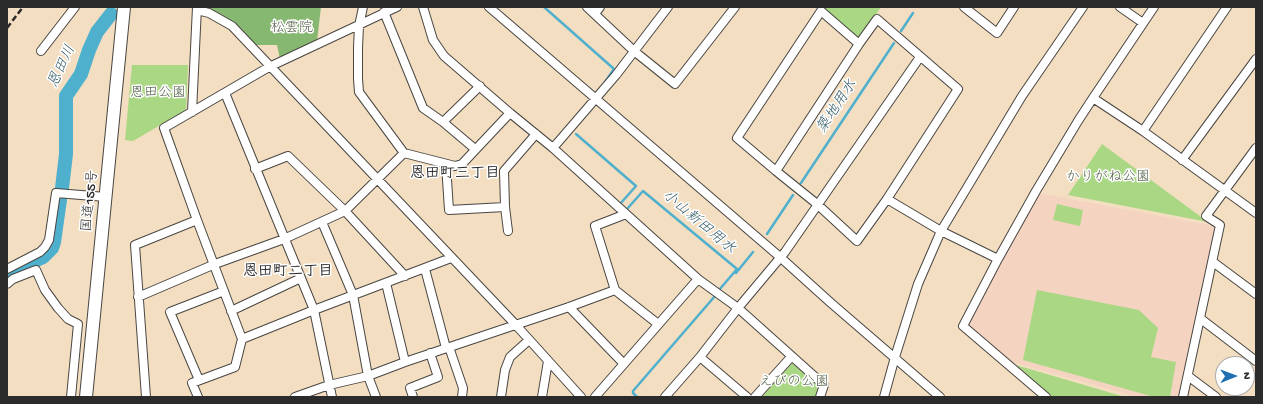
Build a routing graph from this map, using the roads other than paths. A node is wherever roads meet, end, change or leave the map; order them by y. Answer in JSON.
{"nodes":[{"id":1,"x":75,"y":7,"type":"edge"},
{"id":2,"x":124,"y":7,"type":"edge"},
{"id":3,"x":363,"y":7,"type":"edge"},
{"id":4,"x":397,"y":7,"type":"edge"},
{"id":5,"x":423,"y":7,"type":"edge"},
{"id":6,"x":489,"y":7,"type":"edge"},
{"id":7,"x":587,"y":7,"type":"edge"},
{"id":8,"x":668,"y":7,"type":"edge"},
{"id":9,"x":735,"y":7,"type":"edge"},
{"id":10,"x":964,"y":7,"type":"edge"},
{"id":11,"x":1014,"y":7,"type":"edge"},
{"id":12,"x":1083,"y":7,"type":"edge"},
{"id":13,"x":1120,"y":7,"type":"edge"},
{"id":14,"x":1154,"y":7,"type":"edge"},
{"id":15,"x":1227,"y":7,"type":"edge"},
{"id":16,"x":197,"y":8,"type":"edge"},
{"id":17,"x":597,"y":10,"type":"edge"},
{"id":18,"x":384,"y":12,"type":"junction"},
{"id":19,"x":1143,"y":23,"type":"junction"},
{"id":20,"x":359,"y":26,"type":"junction"},
{"id":21,"x":859,"y":44,"type":"junction"},
{"id":22,"x":41,"y":50,"type":"dead end"},
{"id":23,"x":634,"y":51,"type":"junction"},
{"id":24,"x":920,"y":57,"type":"junction"},
{"id":25,"x":1256,"y":59,"type":"edge"},
{"id":26,"x":269,"y":66,"type":"junction"},
{"id":27,"x":480,"y":86,"type":"junction"},
{"id":28,"x":225,"y":93,"type":"junction"},
{"id":29,"x":595,"y":98,"type":"junction"},
{"id":30,"x":1094,"y":98,"type":"junction"},
{"id":31,"x":192,"y":112,"type":"junction"},
{"id":32,"x":510,"y":113,"type":"junction"},
{"id":33,"x":443,"y":122,"type":"junction"},
{"id":34,"x":1143,"y":131,"type":"junction"},
{"id":35,"x":536,"y":134,"type":"junction"},
{"id":36,"x":553,"y":148,"type":"junction"},
{"id":37,"x":1256,"y":148,"type":"edge"},
{"id":38,"x":475,"y":149,"type":"junction"},
{"id":39,"x":404,"y":153,"type":"junction"},
{"id":40,"x":1182,"y":160,"type":"junction"},
{"id":41,"x":446,"y":164,"type":"junction"},
{"id":42,"x":256,"y":169,"type":"junction"},
{"id":43,"x":776,"y":171,"type":"junction"},
{"id":44,"x":377,"y":180,"type":"junction"},
{"id":45,"x":1224,"y":190,"type":"junction"},
{"id":46,"x":106,"y":197,"type":"junction"},
{"id":47,"x":887,"y":199,"type":"junction"},
{"id":48,"x":818,"y":204,"type":"junction"},
{"id":49,"x":505,"y":207,"type":"junction"},
{"id":50,"x":345,"y":211,"type":"junction"},
{"id":51,"x":626,"y":214,"type":"junction"},
{"id":52,"x":1256,"y":214,"type":"edge"},
{"id":53,"x":197,"y":220,"type":"junction"},
{"id":54,"x":322,"y":222,"type":"junction"},
{"id":55,"x":508,"y":231,"type":"dead end"},
{"id":56,"x":941,"y":231,"type":"junction"},
{"id":57,"x":284,"y":239,"type":"junction"},
{"id":58,"x":780,"y":257,"type":"junction"},
{"id":59,"x":451,"y":258,"type":"junction"},
{"id":60,"x":998,"y":259,"type":"junction"},
{"id":61,"x":1213,"y":262,"type":"junction"},
{"id":62,"x":215,"y":264,"type":"junction"},
{"id":63,"x":7,"y":269,"type":"edge"},
{"id":64,"x":425,"y":269,"type":"junction"},
{"id":65,"x":405,"y":276,"type":"junction"},
{"id":66,"x":301,"y":278,"type":"junction"},
{"id":67,"x":698,"y":279,"type":"junction"},
{"id":68,"x":386,"y":283,"type":"junction"},
{"id":69,"x":7,"y":284,"type":"edge"},
{"id":70,"x":615,"y":290,"type":"junction"},
{"id":71,"x":224,"y":291,"type":"junction"},
{"id":72,"x":1256,"y":294,"type":"edge"},
{"id":73,"x":353,"y":295,"type":"junction"},
{"id":74,"x":138,"y":297,"type":"junction"},
{"id":75,"x":570,"y":307,"type":"junction"},
{"id":76,"x":738,"y":308,"type":"junction"},
{"id":77,"x":314,"y":310,"type":"junction"},
{"id":78,"x":231,"y":311,"type":"junction"},
{"id":79,"x":1200,"y":319,"type":"junction"},
{"id":80,"x":515,"y":324,"type":"junction"},
{"id":81,"x":658,"y":324,"type":"junction"},
{"id":82,"x":242,"y":339,"type":"junction"},
{"id":83,"x":528,"y":340,"type":"junction"},
{"id":84,"x":448,"y":347,"type":"junction"},
{"id":85,"x":430,"y":353,"type":"junction"},
{"id":86,"x":700,"y":357,"type":"junction"},
{"id":87,"x":791,"y":357,"type":"junction"},
{"id":88,"x":895,"y":357,"type":"junction"},
{"id":89,"x":548,"y":361,"type":"junction"},
{"id":90,"x":1256,"y":361,"type":"edge"},
{"id":91,"x":405,"y":362,"type":"junction"},
{"id":92,"x":624,"y":364,"type":"junction"},
{"id":93,"x":368,"y":376,"type":"junction"},
{"id":94,"x":1188,"y":376,"type":"junction"},
{"id":95,"x":199,"y":380,"type":"junction"},
{"id":96,"x":329,"y":385,"type":"junction"},
{"id":97,"x":71,"y":397,"type":"edge"},
{"id":98,"x":86,"y":397,"type":"edge"},
{"id":99,"x":146,"y":397,"type":"edge"},
{"id":100,"x":198,"y":397,"type":"edge"},
{"id":101,"x":295,"y":397,"type":"edge"},
{"id":102,"x":332,"y":397,"type":"edge"},
{"id":103,"x":376,"y":397,"type":"edge"},
{"id":104,"x":413,"y":397,"type":"edge"},
{"id":105,"x":462,"y":397,"type":"edge"},
{"id":106,"x":501,"y":397,"type":"edge"},
{"id":107,"x":542,"y":397,"type":"edge"},
{"id":108,"x":581,"y":397,"type":"edge"},
{"id":109,"x":595,"y":397,"type":"edge"},
{"id":110,"x":665,"y":397,"type":"edge"},
{"id":111,"x":747,"y":397,"type":"edge"},
{"id":112,"x":755,"y":397,"type":"edge"},
{"id":113,"x":820,"y":397,"type":"edge"},
{"id":114,"x":884,"y":397,"type":"edge"},
{"id":115,"x":940,"y":397,"type":"edge"},
{"id":116,"x":1046,"y":397,"type":"edge"},
{"id":117,"x":1183,"y":397,"type":"edge"},
{"id":118,"x":1216,"y":397,"type":"edge"}],
"edges":[{"from":1,"to":22,"type":"street"},
{"from":2,"to":46,"type":"highway","name":"国道155号"},
{"from":3,"to":20,"type":"street"},
{"from":4,"to":18,"type":"street"},
{"from":5,"to":27,"type":"street"},
{"from":6,"to":29,"type":"street"},
{"from":7,"to":17,"type":"street"},
{"from":8,"to":23,"type":"street"},
{"from":9,"to":23,"type":"street"},
{"from":10,"to":11,"type":"street"},
{"from":12,"to":56,"type":"street"},
{"from":13,"to":19,"type":"street"},
{"from":14,"to":19,"type":"street"},
{"from":15,"to":34,"type":"street"},
{"from":16,"to":26,"type":"street"},
{"from":16,"to":31,"type":"street"},
{"from":17,"to":23,"type":"street"},
{"from":18,"to":20,"type":"street"},
{"from":18,"to":33,"type":"street"},
{"from":19,"to":30,"type":"street"},
{"from":20,"to":26,"type":"street"},
{"from":20,"to":39,"type":"street"},
{"from":21,"to":24,"type":"street"},
{"from":21,"to":43,"type":"street"},
{"from":21,"to":43,"type":"street"},
{"from":23,"to":29,"type":"street"},
{"from":24,"to":47,"type":"street"},
{"from":24,"to":48,"type":"street"},
{"from":25,"to":40,"type":"street"},
{"from":26,"to":28,"type":"street"},
{"from":26,"to":44,"type":"street"},
{"from":27,"to":32,"type":"street"},
{"from":27,"to":33,"type":"street"},
{"from":28,"to":31,"type":"street"},
{"from":28,"to":42,"type":"street"},
{"from":29,"to":36,"type":"street"},
{"from":29,"to":58,"type":"street"},
{"from":30,"to":34,"type":"street"},
{"from":30,"to":60,"type":"street"},
{"from":31,"to":53,"type":"street"},
{"from":32,"to":35,"type":"street"},
{"from":32,"to":38,"type":"street"},
{"from":33,"to":38,"type":"street"},
{"from":34,"to":40,"type":"street"},
{"from":35,"to":36,"type":"street"},
{"from":35,"to":49,"type":"street"},
{"from":36,"to":51,"type":"street"},
{"from":37,"to":45,"type":"street"},
{"from":38,"to":41,"type":"street"},
{"from":39,"to":41,"type":"street"},
{"from":39,"to":44,"type":"street"},
{"from":40,"to":45,"type":"street"},
{"from":41,"to":49,"type":"street"},
{"from":42,"to":50,"type":"street"},
{"from":42,"to":57,"type":"street"},
{"from":43,"to":48,"type":"street"},
{"from":44,"to":50,"type":"street"},
{"from":44,"to":59,"type":"street"},
{"from":45,"to":52,"type":"street"},
{"from":45,"to":61,"type":"street"},
{"from":46,"to":63,"type":"street"},
{"from":46,"to":98,"type":"highway","name":"国道155号"},
{"from":47,"to":48,"type":"street"},
{"from":47,"to":56,"type":"street"},
{"from":48,"to":58,"type":"street"},
{"from":49,"to":55,"type":"street"},
{"from":50,"to":54,"type":"street"},
{"from":50,"to":65,"type":"street"},
{"from":51,"to":67,"type":"street"},
{"from":51,"to":70,"type":"street"},
{"from":53,"to":62,"type":"street"},
{"from":53,"to":74,"type":"street"},
{"from":54,"to":57,"type":"street"},
{"from":54,"to":73,"type":"street"},
{"from":56,"to":60,"type":"street"},
{"from":56,"to":88,"type":"street"},
{"from":57,"to":62,"type":"street"},
{"from":57,"to":66,"type":"street"},
{"from":58,"to":76,"type":"street"},
{"from":58,"to":88,"type":"street"},
{"from":59,"to":64,"type":"street"},
{"from":59,"to":80,"type":"street"},
{"from":60,"to":116,"type":"street"},
{"from":61,"to":72,"type":"street"},
{"from":61,"to":79,"type":"street"},
{"from":62,"to":71,"type":"street"},
{"from":62,"to":74,"type":"street"},
{"from":64,"to":65,"type":"street"},
{"from":64,"to":84,"type":"street"},
{"from":65,"to":68,"type":"street"},
{"from":66,"to":77,"type":"street"},
{"from":66,"to":78,"type":"street"},
{"from":67,"to":76,"type":"street"},
{"from":67,"to":81,"type":"street"},
{"from":68,"to":73,"type":"street"},
{"from":68,"to":91,"type":"street"},
{"from":69,"to":97,"type":"street"},
{"from":70,"to":75,"type":"street"},
{"from":70,"to":81,"type":"street"},
{"from":71,"to":78,"type":"street"},
{"from":71,"to":95,"type":"street"},
{"from":73,"to":77,"type":"street"},
{"from":73,"to":93,"type":"street"},
{"from":74,"to":99,"type":"street"},
{"from":75,"to":80,"type":"street"},
{"from":75,"to":92,"type":"street"},
{"from":76,"to":86,"type":"street"},
{"from":76,"to":87,"type":"street"},
{"from":77,"to":82,"type":"street"},
{"from":77,"to":96,"type":"street"},
{"from":78,"to":82,"type":"street"},
{"from":79,"to":90,"type":"street"},
{"from":79,"to":94,"type":"street"},
{"from":80,"to":83,"type":"street"},
{"from":80,"to":84,"type":"street"},
{"from":81,"to":92,"type":"street"},
{"from":82,"to":95,"type":"street"},
{"from":83,"to":89,"type":"street"},
{"from":83,"to":106,"type":"street"},
{"from":84,"to":85,"type":"street"},
{"from":84,"to":105,"type":"street"},
{"from":85,"to":91,"type":"street"},
{"from":85,"to":104,"type":"street"},
{"from":86,"to":110,"type":"street"},
{"from":86,"to":111,"type":"street"},
{"from":87,"to":112,"type":"street"},
{"from":87,"to":113,"type":"street"},
{"from":88,"to":114,"type":"street"},
{"from":88,"to":115,"type":"street"},
{"from":89,"to":107,"type":"street"},
{"from":89,"to":108,"type":"street"},
{"from":91,"to":93,"type":"street"},
{"from":92,"to":109,"type":"street"},
{"from":93,"to":96,"type":"street"},
{"from":93,"to":103,"type":"street"},
{"from":94,"to":117,"type":"street"},
{"from":94,"to":118,"type":"street"},
{"from":95,"to":100,"type":"street"},
{"from":96,"to":101,"type":"street"},
{"from":96,"to":102,"type":"street"}]}
